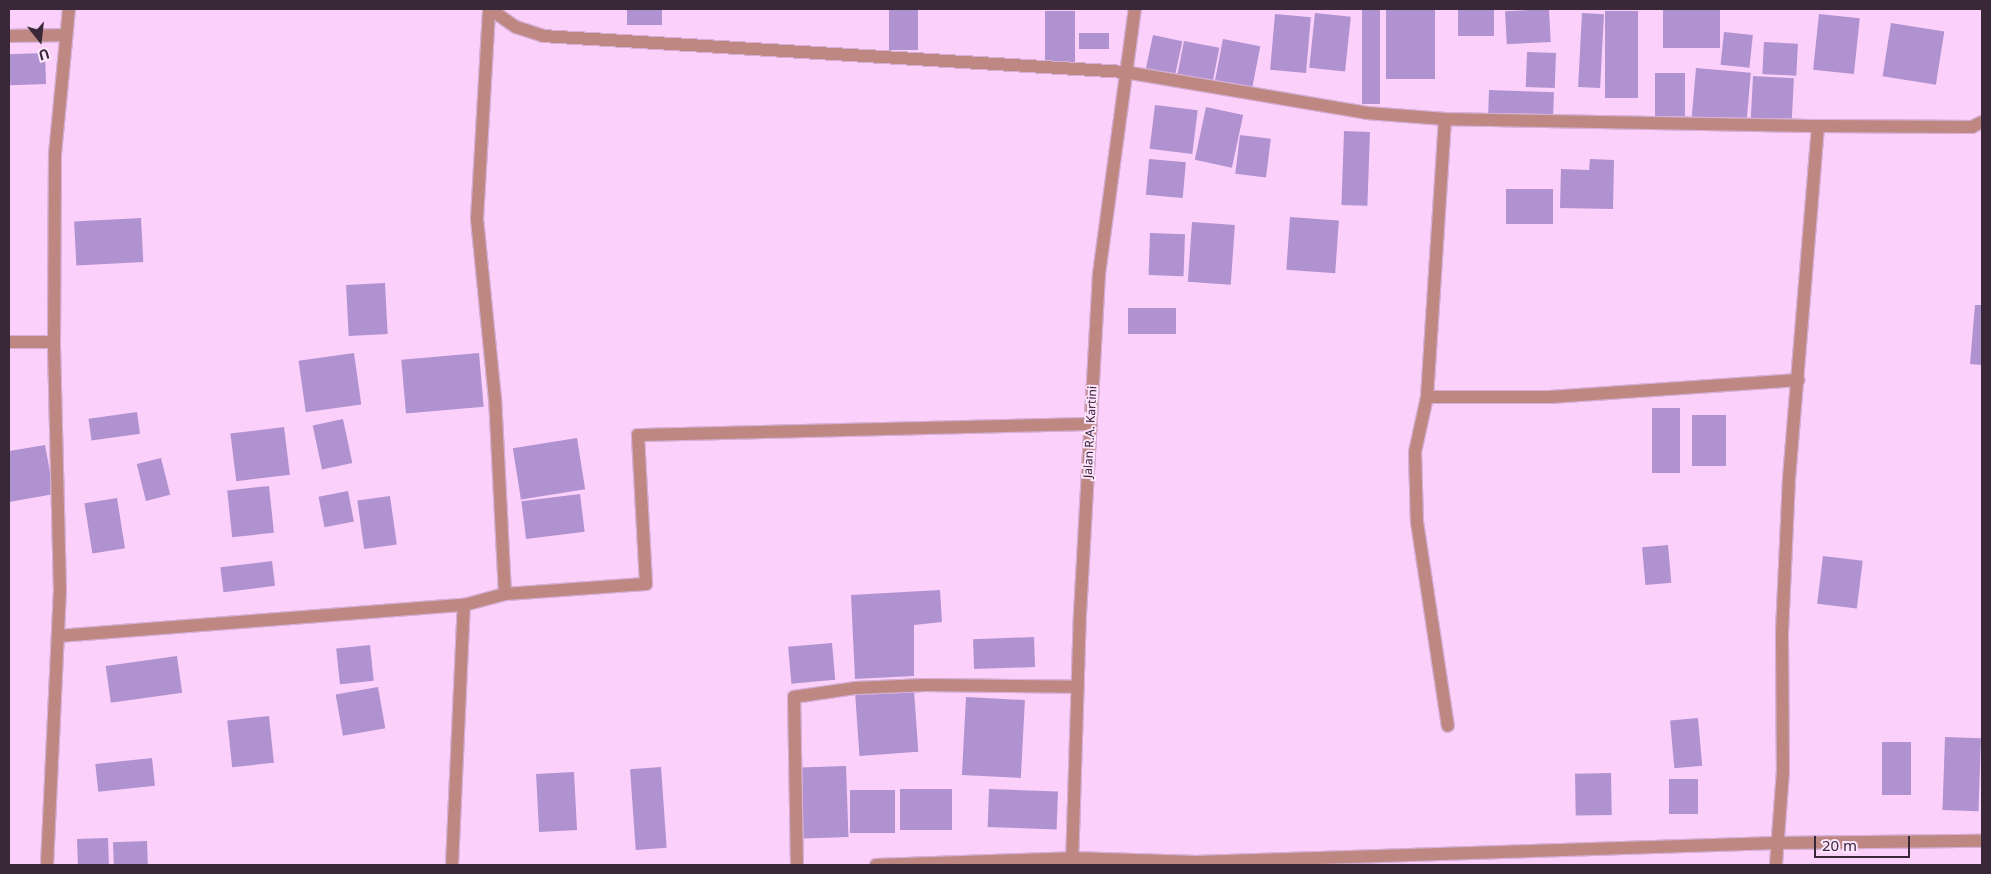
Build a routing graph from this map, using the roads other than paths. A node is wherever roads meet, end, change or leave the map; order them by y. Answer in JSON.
{"nodes":[{"id":1,"x":69,"y":9,"type":"edge"},
{"id":2,"x":489,"y":9,"type":"edge"},
{"id":3,"x":1135,"y":9,"type":"edge"},
{"id":4,"x":66,"y":35,"type":"junction"},
{"id":5,"x":9,"y":36,"type":"edge"},
{"id":6,"x":1125,"y":72,"type":"junction"},
{"id":7,"x":1445,"y":119,"type":"junction"},
{"id":8,"x":1982,"y":122,"type":"edge"},
{"id":9,"x":1818,"y":126,"type":"junction"},
{"id":10,"x":9,"y":342,"type":"edge"},
{"id":11,"x":54,"y":342,"type":"junction"},
{"id":12,"x":1798,"y":380,"type":"junction"},
{"id":13,"x":1427,"y":397,"type":"junction"},
{"id":14,"x":1091,"y":424,"type":"junction"},
{"id":15,"x":505,"y":594,"type":"junction"},
{"id":16,"x":464,"y":605,"type":"junction"},
{"id":17,"x":58,"y":636,"type":"junction"},
{"id":18,"x":1078,"y":687,"type":"junction"},
{"id":19,"x":1448,"y":726,"type":"dead end"},
{"id":20,"x":1982,"y":841,"type":"edge"},
{"id":21,"x":1776,"y":843,"type":"junction"},
{"id":22,"x":1072,"y":862,"type":"edge"},
{"id":23,"x":47,"y":865,"type":"edge"},
{"id":24,"x":452,"y":865,"type":"edge"},
{"id":25,"x":797,"y":865,"type":"edge"},
{"id":26,"x":876,"y":865,"type":"edge"},
{"id":27,"x":1776,"y":865,"type":"edge"}],
"edges":[{"from":1,"to":4,"type":"street"},
{"from":2,"to":6,"type":"street"},
{"from":2,"to":15,"type":"street"},
{"from":3,"to":6,"type":"street","name":"Jalan R.A. Kartini"},
{"from":4,"to":5,"type":"street"},
{"from":4,"to":11,"type":"street"},
{"from":6,"to":7,"type":"street"},
{"from":6,"to":14,"type":"street","name":"Jalan R.A. Kartini"},
{"from":7,"to":9,"type":"street"},
{"from":7,"to":13,"type":"street"},
{"from":8,"to":9,"type":"street"},
{"from":9,"to":12,"type":"street"},
{"from":10,"to":11,"type":"street"},
{"from":11,"to":17,"type":"street"},
{"from":12,"to":13,"type":"street"},
{"from":12,"to":21,"type":"street"},
{"from":13,"to":19,"type":"street"},
{"from":14,"to":15,"type":"street"},
{"from":14,"to":18,"type":"street","name":"Jalan R.A. Kartini"},
{"from":15,"to":16,"type":"street"},
{"from":16,"to":17,"type":"street"},
{"from":16,"to":24,"type":"street"},
{"from":17,"to":23,"type":"street"},
{"from":18,"to":22,"type":"street","name":"Jalan R.A. Kartini"},
{"from":18,"to":25,"type":"street"},
{"from":20,"to":21,"type":"street"},
{"from":21,"to":22,"type":"street"},
{"from":21,"to":27,"type":"street"},
{"from":22,"to":26,"type":"street"}]}
